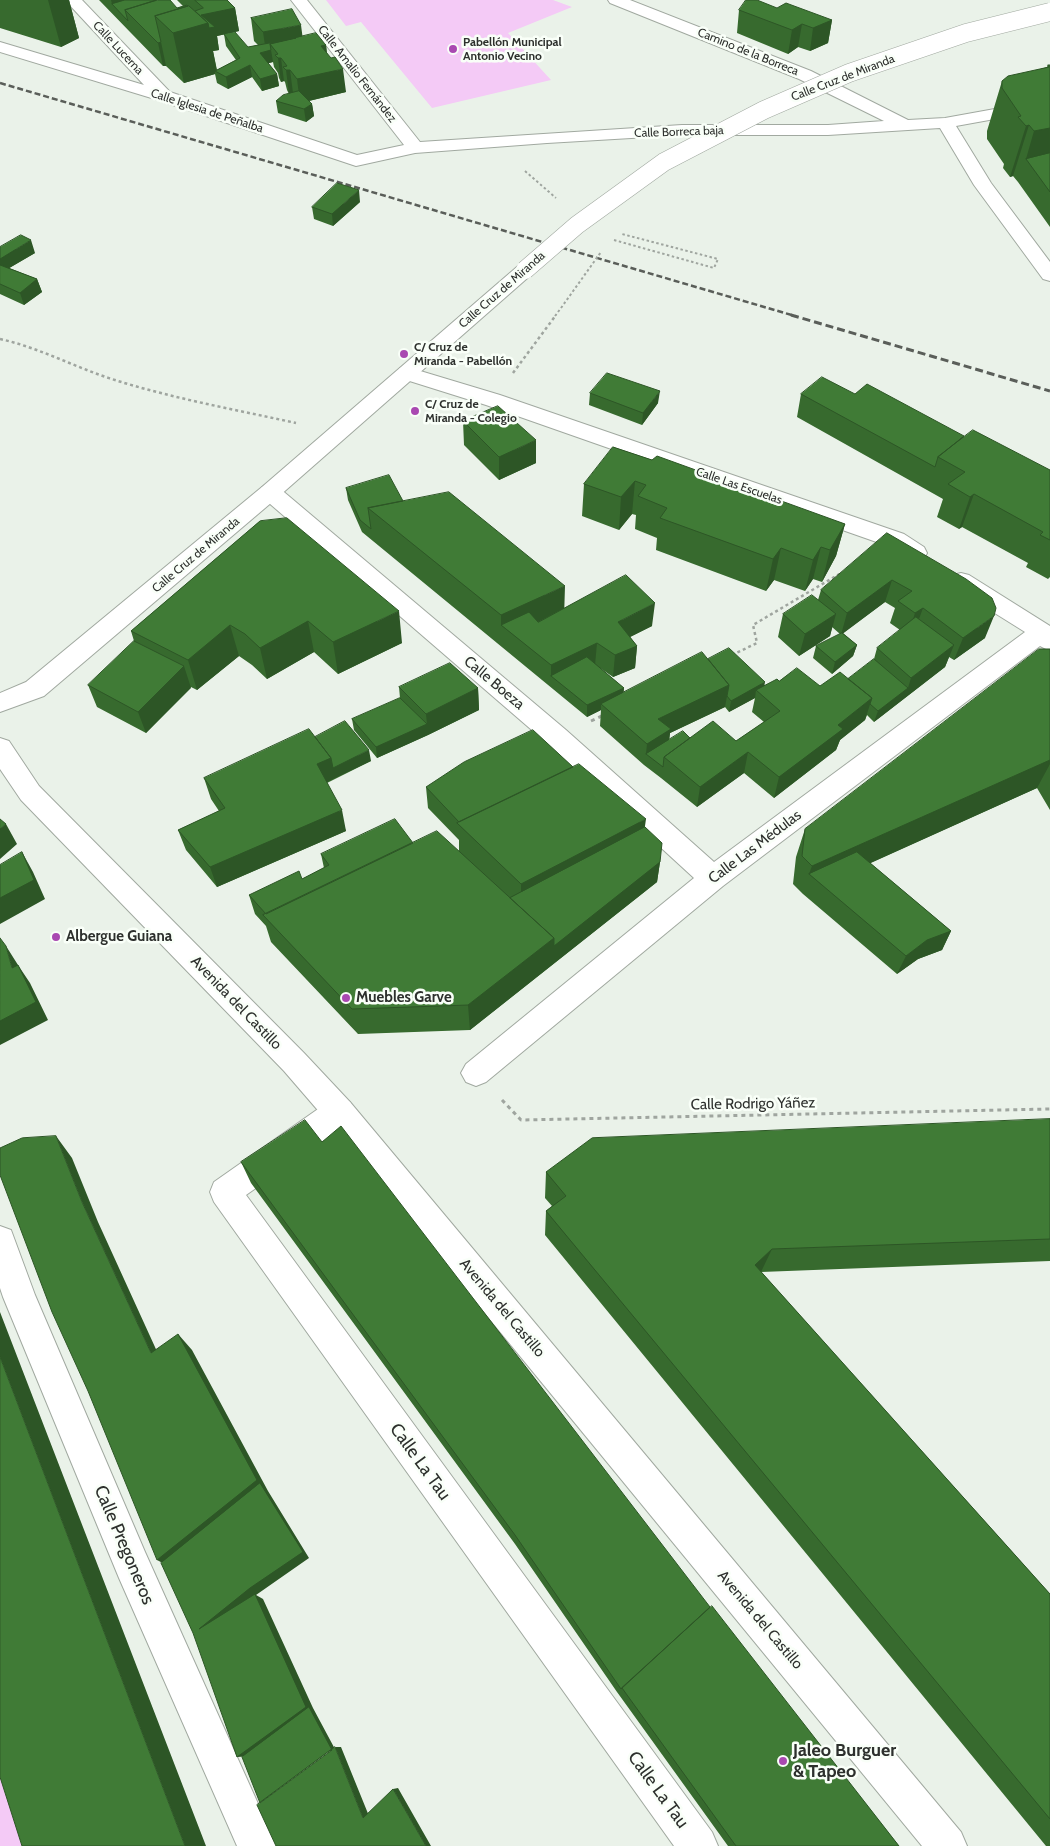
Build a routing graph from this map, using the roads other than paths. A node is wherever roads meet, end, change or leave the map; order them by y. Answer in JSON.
{"nodes":[{"id":1,"x":73,"y":0,"type":"edge"},
{"id":2,"x":300,"y":0,"type":"edge"},
{"id":3,"x":616,"y":0,"type":"edge"},
{"id":4,"x":1050,"y":12,"type":"edge"},
{"id":5,"x":0,"y":47,"type":"edge"},
{"id":6,"x":164,"y":96,"type":"junction"},
{"id":7,"x":1050,"y":104,"type":"edge"},
{"id":8,"x":944,"y":123,"type":"junction"},
{"id":9,"x":903,"y":124,"type":"junction"},
{"id":10,"x":415,"y":148,"type":"junction"},
{"id":11,"x":1050,"y":275,"type":"edge"},
{"id":12,"x":407,"y":373,"type":"junction"},
{"id":13,"x":270,"y":492,"type":"junction"},
{"id":14,"x":1046,"y":637,"type":"edge"},
{"id":15,"x":0,"y":703,"type":"edge"},
{"id":16,"x":0,"y":748,"type":"edge"},
{"id":17,"x":0,"y":778,"type":"edge"},
{"id":18,"x":30,"y":793,"type":"junction"},
{"id":19,"x":713,"y":878,"type":"junction"},
{"id":20,"x":476,"y":1073,"type":"road end"},
{"id":21,"x":339,"y":1112,"type":"junction"},
{"id":22,"x":0,"y":1241,"type":"edge"},
{"id":23,"x":257,"y":1846,"type":"edge"},
{"id":24,"x":698,"y":1846,"type":"edge"},
{"id":25,"x":947,"y":1846,"type":"edge"}],
"edges":[{"from":1,"to":6,"type":"street","name":"Calle Lucerna"},
{"from":2,"to":10,"type":"street","name":"Calle Amalio Fernández"},
{"from":3,"to":9,"type":"street","name":"Camino de la Borreca"},
{"from":4,"to":12,"type":"street","name":"Calle Cruz de Miranda","bridge":true},
{"from":5,"to":6,"type":"street","name":"Calle Iglesia de Peñalba"},
{"from":6,"to":10,"type":"street","name":"Calle Iglesia de Peñalba"},
{"from":7,"to":8,"type":"street","name":"Calle Borreca baja"},
{"from":8,"to":9,"type":"street","name":"Calle Borreca baja"},
{"from":8,"to":11,"type":"street"},
{"from":9,"to":10,"type":"street","name":"Calle Borreca baja"},
{"from":12,"to":13,"type":"street","name":"Calle Cruz de Miranda"},
{"from":12,"to":14,"type":"street","name":"Calle Las Escuelas"},
{"from":13,"to":15,"type":"street","name":"Calle Cruz de Miranda"},
{"from":13,"to":19,"type":"street","name":"Calle Boeza"},
{"from":14,"to":19,"type":"street","name":"Calle Las Médulas"},
{"from":16,"to":18,"type":"street","name":"Avenida del Castillo"},
{"from":17,"to":18,"type":"street","name":"Avenida del Castillo"},
{"from":18,"to":21,"type":"street","name":"Avenida del Castillo"},
{"from":19,"to":20,"type":"street","name":"Calle Las Médulas"},
{"from":21,"to":24,"type":"street","name":"Calle La Tau"},
{"from":21,"to":25,"type":"street","name":"Avenida del Castillo"},
{"from":22,"to":23,"type":"street","name":"Calle Pregoneros"}]}
